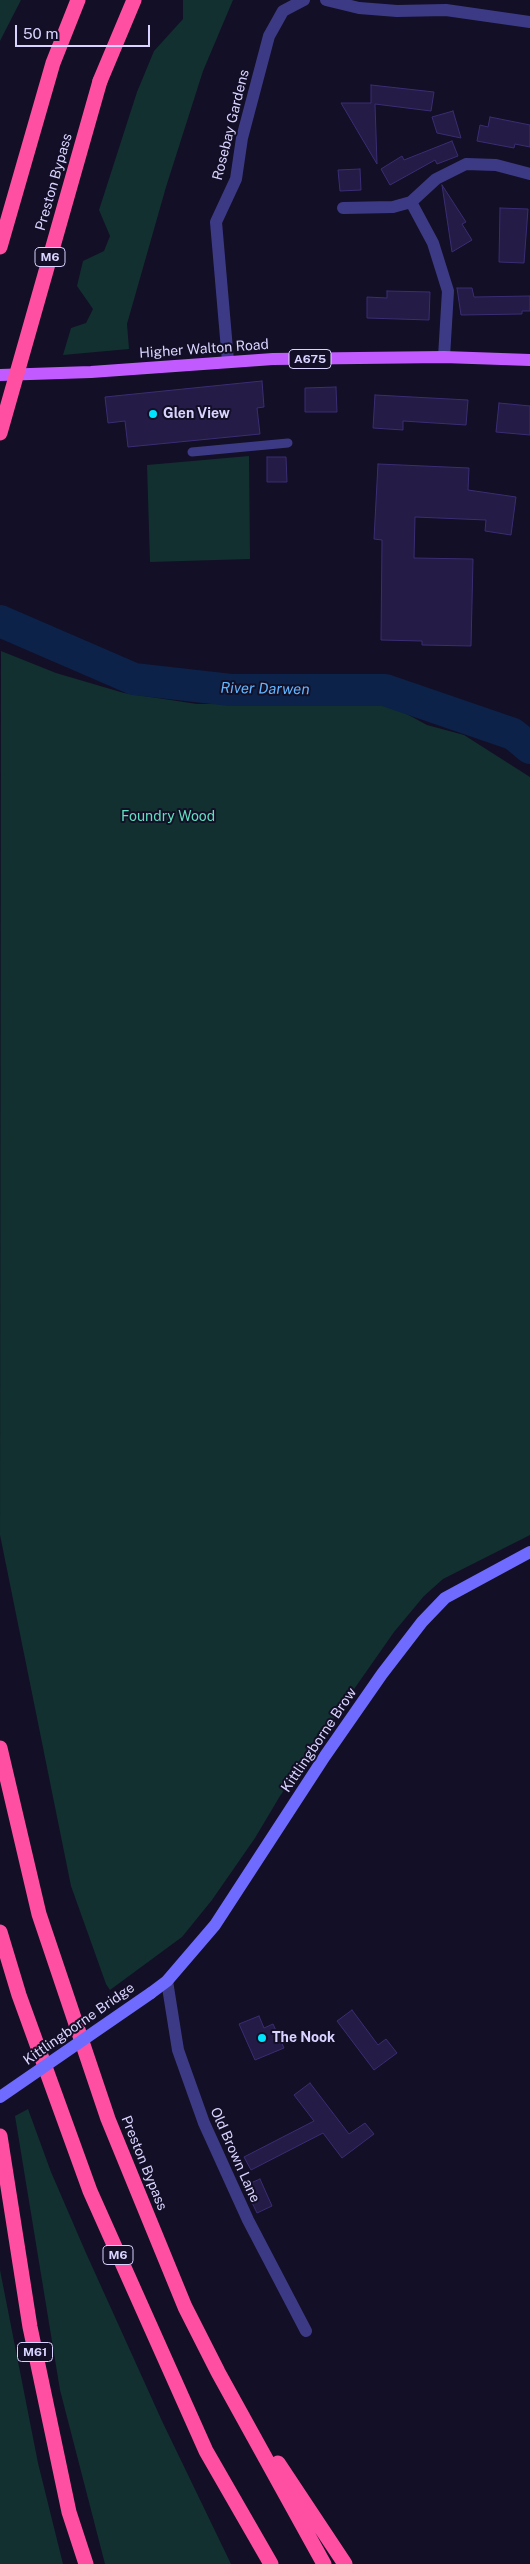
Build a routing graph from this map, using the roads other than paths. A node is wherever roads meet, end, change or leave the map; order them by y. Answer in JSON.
{"nodes":[{"id":1,"x":78,"y":0,"type":"edge"},
{"id":2,"x":134,"y":0,"type":"edge"},
{"id":3,"x":304,"y":0,"type":"edge"},
{"id":4,"x":326,"y":0,"type":"edge"},
{"id":5,"x":293,"y":3,"type":"edge"},
{"id":6,"x":530,"y":22,"type":"edge"},
{"id":7,"x":530,"y":174,"type":"edge"},
{"id":8,"x":411,"y":202,"type":"junction"},
{"id":9,"x":343,"y":208,"type":"dead end"},
{"id":10,"x":0,"y":248,"type":"edge"},
{"id":11,"x":444,"y":358,"type":"junction"},
{"id":12,"x":530,"y":360,"type":"edge"},
{"id":13,"x":228,"y":361,"type":"junction"},
{"id":14,"x":0,"y":375,"type":"edge"},
{"id":15,"x":0,"y":433,"type":"edge"},
{"id":16,"x":288,"y":442,"type":"dead end"},
{"id":17,"x":192,"y":452,"type":"dead end"},
{"id":18,"x":530,"y":1552,"type":"edge"},
{"id":19,"x":0,"y":1748,"type":"edge"},
{"id":20,"x":0,"y":1932,"type":"edge"},
{"id":21,"x":167,"y":1981,"type":"junction"},
{"id":22,"x":150,"y":1992,"type":"joint"},
{"id":23,"x":0,"y":2097,"type":"edge"},
{"id":24,"x":0,"y":2136,"type":"edge"},
{"id":25,"x":306,"y":2330,"type":"dead end"},
{"id":26,"x":218,"y":2372,"type":"junction"},
{"id":27,"x":86,"y":2564,"type":"edge"},
{"id":28,"x":271,"y":2564,"type":"edge"},
{"id":29,"x":324,"y":2564,"type":"edge"},
{"id":30,"x":345,"y":2564,"type":"edge"}],
"edges":[{"from":1,"to":10,"type":"highway"},
{"from":2,"to":15,"type":"highway","name":"Preston Bypass","number":"M6","bridge":true},
{"from":3,"to":5,"type":"street","name":"Rosebay Gardens"},
{"from":4,"to":6,"type":"street"},
{"from":5,"to":13,"type":"street","name":"Rosebay Gardens"},
{"from":7,"to":8,"type":"street"},
{"from":8,"to":9,"type":"street"},
{"from":8,"to":11,"type":"street"},
{"from":11,"to":12,"type":"main road","name":"Higher Walton Road","number":"A675"},
{"from":11,"to":13,"type":"main road","name":"Higher Walton Road","number":"A675"},
{"from":13,"to":14,"type":"main road","name":"Higher Walton Road","number":"A675"},
{"from":16,"to":17,"type":"lane"},
{"from":18,"to":21,"type":"street","name":"Kittlingborne Brow"},
{"from":19,"to":26,"type":"highway","name":"Preston Bypass"},
{"from":20,"to":28,"type":"highway","number":"M6"},
{"from":21,"to":22,"type":"street","name":"Kittlingborne Brow"},
{"from":21,"to":25,"type":"street","name":"Old Brown Lane"},
{"from":22,"to":23,"type":"street","name":"Kittlingborne Bridge","bridge":true},
{"from":24,"to":27,"type":"highway","number":"M61"},
{"from":26,"to":29,"type":"highway","name":"Preston Bypass"},
{"from":26,"to":30,"type":"highway"}]}
